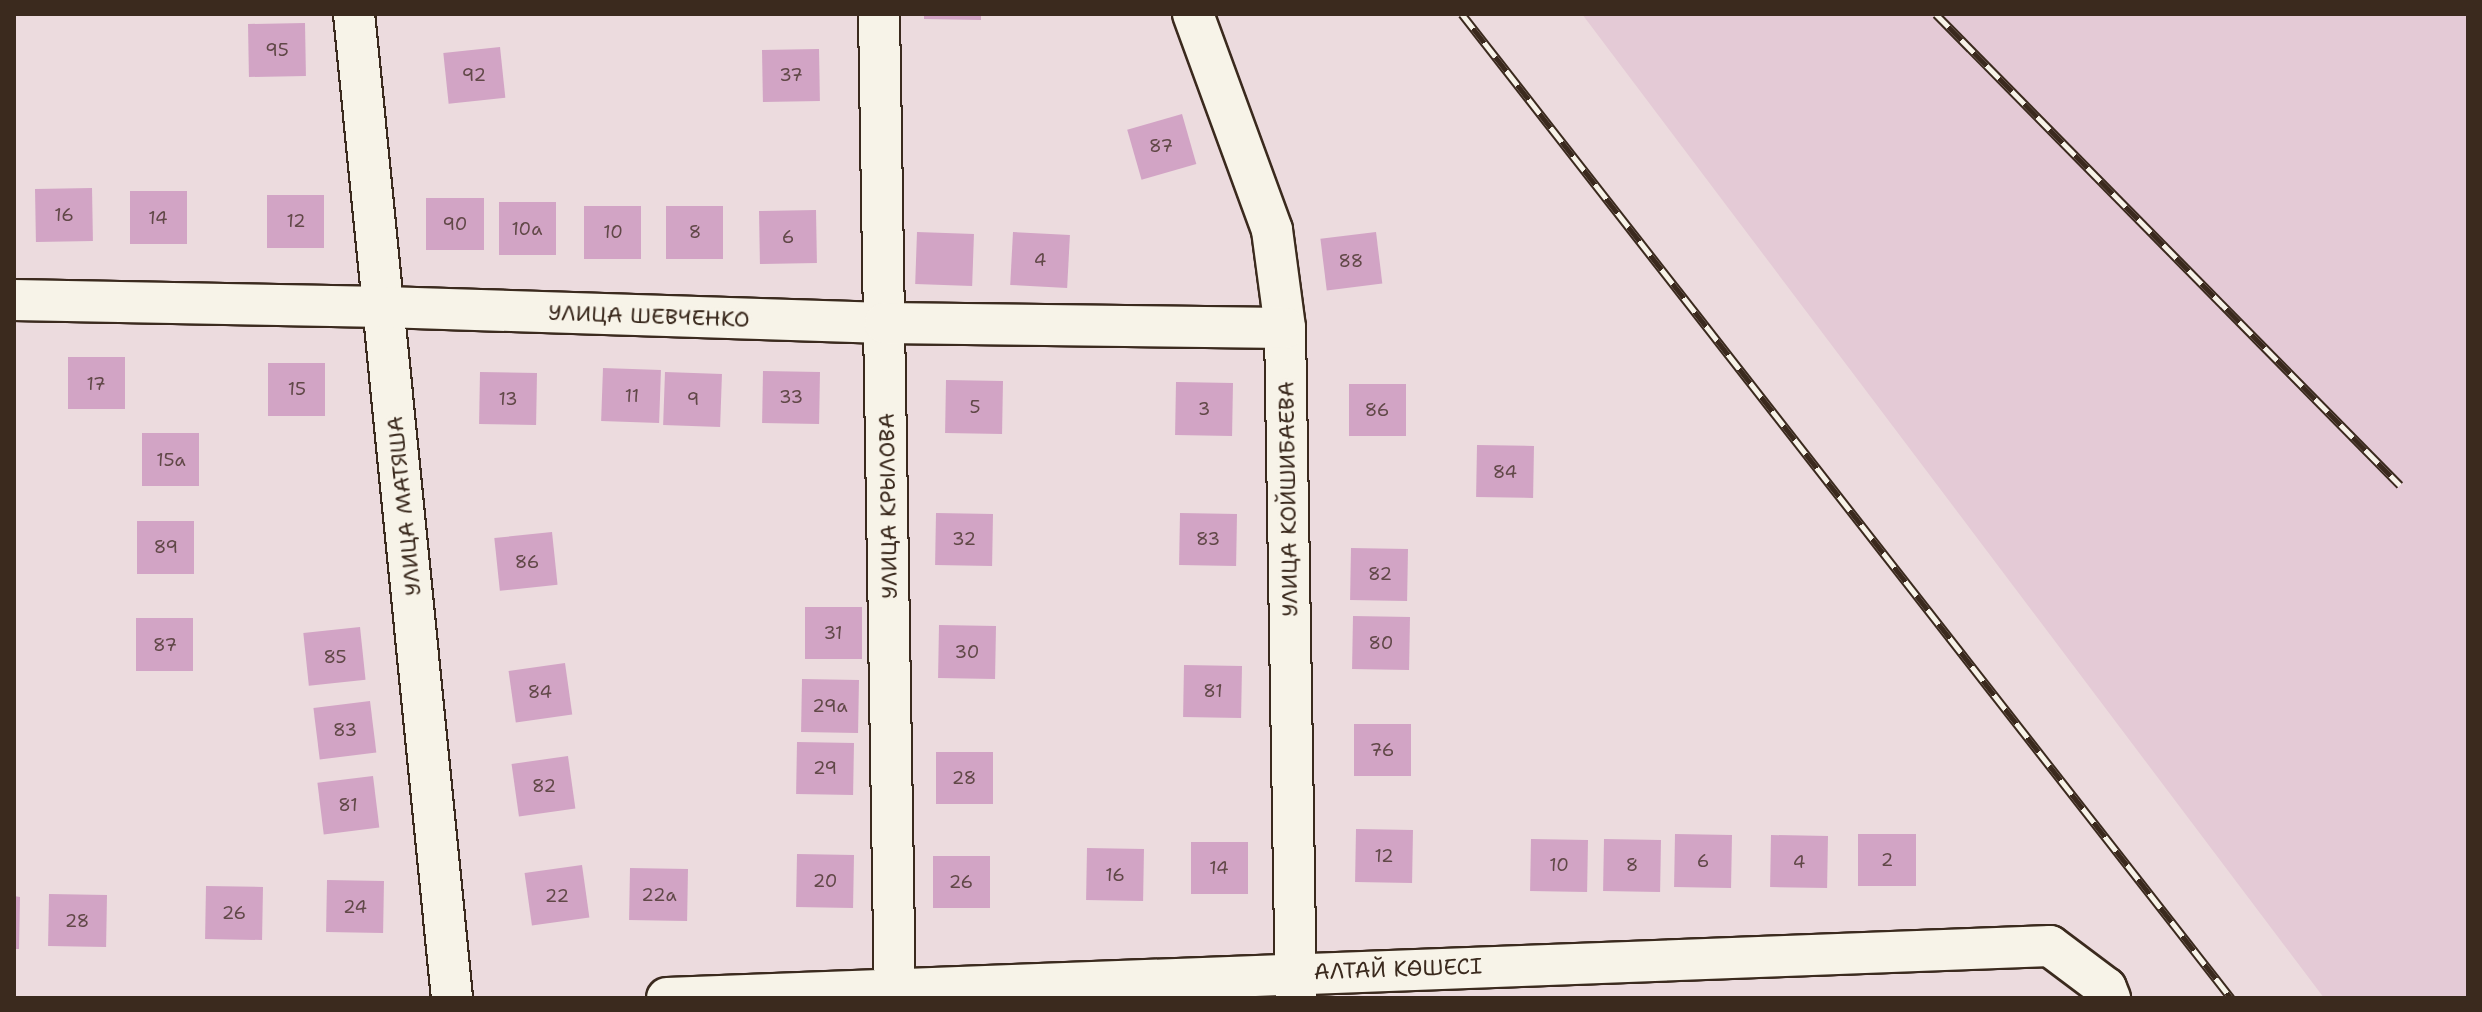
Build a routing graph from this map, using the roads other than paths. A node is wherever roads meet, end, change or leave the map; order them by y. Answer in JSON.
{"nodes":[{"id":1,"x":354,"y":14,"type":"edge"},
{"id":2,"x":879,"y":14,"type":"edge"},
{"id":3,"x":1193,"y":14,"type":"edge"},
{"id":4,"x":14,"y":300,"type":"edge"},
{"id":5,"x":384,"y":307,"type":"junction"},
{"id":6,"x":885,"y":323,"type":"junction"},
{"id":7,"x":1285,"y":328,"type":"junction"},
{"id":8,"x":1296,"y":985,"type":"edge"},
{"id":9,"x":894,"y":994,"type":"edge"},
{"id":10,"x":452,"y":998,"type":"edge"},
{"id":11,"x":667,"y":998,"type":"edge"},
{"id":12,"x":2110,"y":998,"type":"edge"}],
"edges":[{"from":1,"to":5,"type":"street","name":"УЛИЦА МАТЯША"},
{"from":2,"to":6,"type":"street","name":"УЛИЦА КРЫЛОВА"},
{"from":3,"to":7,"type":"street","name":"УЛИЦА КОЙШИБАЕВА"},
{"from":4,"to":5,"type":"street","name":"УЛИЦА ШЕВЧЕНКО"},
{"from":5,"to":6,"type":"street","name":"УЛИЦА ШЕВЧЕНКО"},
{"from":5,"to":10,"type":"street","name":"УЛИЦА МАТЯША"},
{"from":6,"to":7,"type":"street","name":"УЛИЦА ШЕВЧЕНКО"},
{"from":6,"to":9,"type":"street","name":"УЛИЦА КРЫЛОВА"},
{"from":7,"to":8,"type":"street","name":"УЛИЦА КОЙШИБАЕВА"},
{"from":8,"to":9,"type":"street","name":"АЛТАЙ КӨШЕСІ"},
{"from":8,"to":12,"type":"street","name":"АЛТАЙ КӨШЕСІ"},
{"from":9,"to":11,"type":"street","name":"АЛТАЙ КӨШЕСІ"}]}
